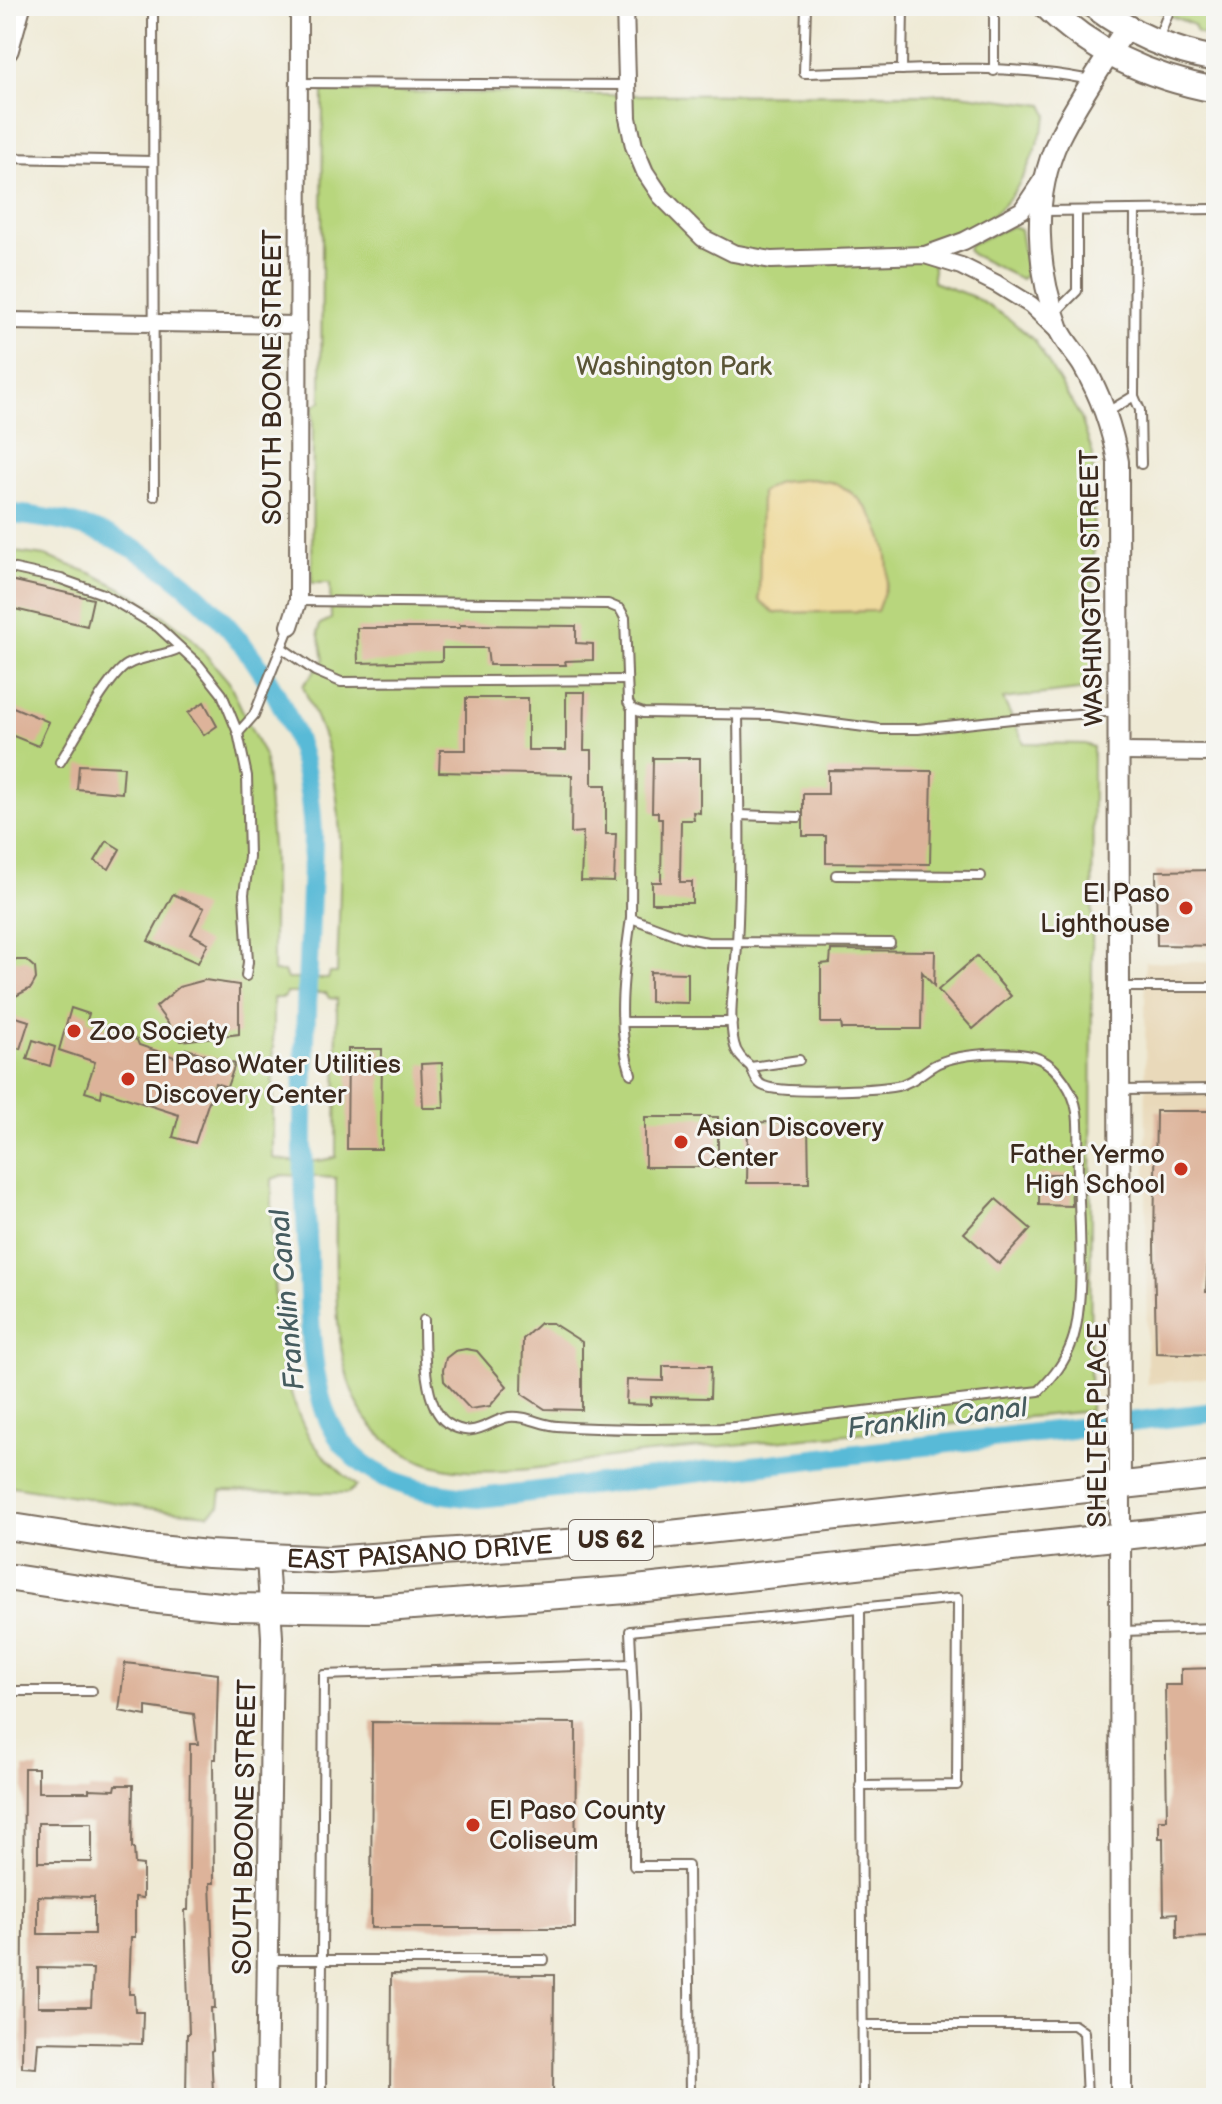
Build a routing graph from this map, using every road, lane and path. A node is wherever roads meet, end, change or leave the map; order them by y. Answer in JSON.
{"nodes":[{"id":1,"x":18,"y":6,"type":"edge"},
{"id":2,"x":153,"y":6,"type":"edge"},
{"id":3,"x":299,"y":6,"type":"edge"},
{"id":4,"x":625,"y":6,"type":"edge"},
{"id":5,"x":806,"y":6,"type":"edge"},
{"id":6,"x":903,"y":6,"type":"edge"},
{"id":7,"x":994,"y":6,"type":"edge"},
{"id":8,"x":1046,"y":6,"type":"edge"},
{"id":9,"x":1094,"y":6,"type":"edge"},
{"id":10,"x":1171,"y":6,"type":"edge"},
{"id":11,"x":1126,"y":28,"type":"junction"},
{"id":12,"x":1156,"y":43,"type":"junction"},
{"id":13,"x":6,"y":49,"type":"edge"},
{"id":14,"x":1110,"y":54,"type":"junction"},
{"id":15,"x":1216,"y":59,"type":"edge"},
{"id":16,"x":902,"y":70,"type":"junction"},
{"id":17,"x":994,"y":71,"type":"junction"},
{"id":18,"x":1094,"y":81,"type":"junction"},
{"id":19,"x":298,"y":83,"type":"junction"},
{"id":20,"x":626,"y":85,"type":"junction"},
{"id":21,"x":1216,"y":90,"type":"edge"},
{"id":22,"x":6,"y":158,"type":"edge"},
{"id":23,"x":153,"y":161,"type":"junction"},
{"id":24,"x":1045,"y":176,"type":"junction"},
{"id":25,"x":1216,"y":209,"type":"edge"},
{"id":26,"x":1135,"y":210,"type":"junction"},
{"id":27,"x":1042,"y":211,"type":"junction"},
{"id":28,"x":1077,"y":211,"type":"junction"},
{"id":29,"x":925,"y":255,"type":"junction"},
{"id":30,"x":6,"y":321,"type":"edge"},
{"id":31,"x":154,"y":323,"type":"junction"},
{"id":32,"x":1058,"y":323,"type":"junction"},
{"id":33,"x":298,"y":325,"type":"junction"},
{"id":34,"x":1134,"y":396,"type":"junction"},
{"id":35,"x":1106,"y":413,"type":"junction"},
{"id":36,"x":1141,"y":464,"type":"dead end"},
{"id":37,"x":154,"y":496,"type":"dead end"},
{"id":38,"x":6,"y":567,"type":"edge"},
{"id":39,"x":298,"y":601,"type":"junction"},
{"id":40,"x":290,"y":626,"type":"joint"},
{"id":41,"x":180,"y":648,"type":"junction"},
{"id":42,"x":280,"y":651,"type":"junction"},
{"id":43,"x":627,"y":680,"type":"junction"},
{"id":44,"x":632,"y":709,"type":"junction"},
{"id":45,"x":1120,"y":711,"type":"junction"},
{"id":46,"x":738,"y":715,"type":"junction"},
{"id":47,"x":238,"y":733,"type":"junction"},
{"id":48,"x":1121,"y":752,"type":"junction"},
{"id":49,"x":1216,"y":753,"type":"edge"},
{"id":50,"x":60,"y":762,"type":"dead end"},
{"id":51,"x":739,"y":815,"type":"junction"},
{"id":52,"x":798,"y":817,"type":"dead end"},
{"id":53,"x":836,"y":875,"type":"dead end"},
{"id":54,"x":981,"y":876,"type":"dead end"},
{"id":55,"x":631,"y":918,"type":"junction"},
{"id":56,"x":737,"y":943,"type":"junction"},
{"id":57,"x":890,"y":943,"type":"dead end"},
{"id":58,"x":246,"y":976,"type":"dead end"},
{"id":59,"x":1122,"y":987,"type":"junction"},
{"id":60,"x":1216,"y":987,"type":"edge"},
{"id":61,"x":623,"y":1022,"type":"junction"},
{"id":62,"x":732,"y":1022,"type":"junction"},
{"id":63,"x":799,"y":1060,"type":"dead end"},
{"id":64,"x":751,"y":1067,"type":"junction"},
{"id":65,"x":631,"y":1074,"type":"dead end"},
{"id":66,"x":1216,"y":1089,"type":"edge"},
{"id":67,"x":1122,"y":1090,"type":"junction"},
{"id":68,"x":424,"y":1320,"type":"dead end"},
{"id":69,"x":1216,"y":1475,"type":"edge"},
{"id":70,"x":1123,"y":1485,"type":"junction"},
{"id":71,"x":6,"y":1526,"type":"edge"},
{"id":72,"x":1216,"y":1526,"type":"edge"},
{"id":73,"x":1123,"y":1535,"type":"junction"},
{"id":74,"x":267,"y":1558,"type":"junction"},
{"id":75,"x":6,"y":1577,"type":"edge"},
{"id":76,"x":860,"y":1607,"type":"junction"},
{"id":77,"x":271,"y":1608,"type":"junction"},
{"id":78,"x":1216,"y":1628,"type":"edge"},
{"id":79,"x":1123,"y":1631,"type":"junction"},
{"id":80,"x":631,"y":1664,"type":"junction"},
{"id":81,"x":6,"y":1691,"type":"edge"},
{"id":82,"x":92,"y":1691,"type":"dead end"},
{"id":83,"x":860,"y":1786,"type":"junction"},
{"id":84,"x":267,"y":1960,"type":"junction"},
{"id":85,"x":322,"y":1960,"type":"junction"},
{"id":86,"x":544,"y":1960,"type":"dead end"},
{"id":87,"x":862,"y":2025,"type":"junction"},
{"id":88,"x":266,"y":2098,"type":"edge"},
{"id":89,"x":321,"y":2098,"type":"edge"},
{"id":90,"x":690,"y":2098,"type":"edge"},
{"id":91,"x":863,"y":2098,"type":"edge"},
{"id":92,"x":1087,"y":2098,"type":"edge"},
{"id":93,"x":1121,"y":2098,"type":"edge"}],
"edges":[{"from":1,"to":13,"type":"main road"},
{"from":2,"to":23,"type":"lane"},
{"from":3,"to":19,"type":"street","name":"SOUTH BOONE STREET"},
{"from":4,"to":20,"type":"street"},
{"from":5,"to":16,"type":"lane"},
{"from":6,"to":16,"type":"lane"},
{"from":7,"to":17,"type":"lane"},
{"from":8,"to":14,"type":"main road"},
{"from":9,"to":11,"type":"main road"},
{"from":10,"to":12,"type":"lane"},
{"from":11,"to":12,"type":"main road"},
{"from":11,"to":14,"type":"street","name":"WASHINGTON STREET"},
{"from":12,"to":15,"type":"main road"},
{"from":14,"to":18,"type":"street","name":"WASHINGTON STREET"},
{"from":14,"to":21,"type":"main road"},
{"from":16,"to":17,"type":"lane"},
{"from":17,"to":18,"type":"lane"},
{"from":18,"to":24,"type":"street","name":"WASHINGTON STREET"},
{"from":19,"to":20,"type":"lane"},
{"from":19,"to":33,"type":"street","name":"SOUTH BOONE STREET"},
{"from":20,"to":29,"type":"street"},
{"from":22,"to":23,"type":"lane"},
{"from":23,"to":31,"type":"lane"},
{"from":24,"to":27,"type":"street","name":"WASHINGTON STREET"},
{"from":24,"to":29,"type":"street"},
{"from":25,"to":26,"type":"lane"},
{"from":26,"to":28,"type":"lane"},
{"from":26,"to":34,"type":"lane"},
{"from":27,"to":28,"type":"lane"},
{"from":27,"to":32,"type":"street","name":"WASHINGTON STREET"},
{"from":28,"to":32,"type":"lane"},
{"from":29,"to":32,"type":"street"},
{"from":30,"to":31,"type":"street"},
{"from":31,"to":33,"type":"street"},
{"from":31,"to":37,"type":"lane"},
{"from":32,"to":35,"type":"street","name":"WASHINGTON STREET"},
{"from":33,"to":39,"type":"street","name":"SOUTH BOONE STREET"},
{"from":34,"to":35,"type":"lane"},
{"from":34,"to":36,"type":"lane"},
{"from":35,"to":45,"type":"street","name":"WASHINGTON STREET"},
{"from":38,"to":41,"type":"lane"},
{"from":39,"to":40,"type":"street","name":"SOUTH BOONE STREET"},
{"from":39,"to":43,"type":"lane"},
{"from":40,"to":42,"type":"lane","name":"SOUTH BOONE STREET"},
{"from":41,"to":47,"type":"lane"},
{"from":41,"to":50,"type":"lane"},
{"from":42,"to":43,"type":"lane"},
{"from":42,"to":47,"type":"lane","name":"SOUTH BOONE STREET"},
{"from":43,"to":44,"type":"lane"},
{"from":44,"to":46,"type":"lane"},
{"from":44,"to":55,"type":"lane"},
{"from":45,"to":46,"type":"lane"},
{"from":45,"to":48,"type":"street","name":"WASHINGTON STREET"},
{"from":46,"to":51,"type":"lane"},
{"from":47,"to":58,"type":"lane"},
{"from":48,"to":49,"type":"street"},
{"from":48,"to":59,"type":"street","name":"SHELTER PLACE"},
{"from":51,"to":52,"type":"lane"},
{"from":51,"to":56,"type":"lane"},
{"from":53,"to":54,"type":"lane"},
{"from":55,"to":56,"type":"lane"},
{"from":55,"to":61,"type":"lane"},
{"from":56,"to":57,"type":"lane"},
{"from":56,"to":62,"type":"lane"},
{"from":59,"to":60,"type":"lane"},
{"from":59,"to":67,"type":"street","name":"SHELTER PLACE"},
{"from":61,"to":62,"type":"lane"},
{"from":61,"to":65,"type":"lane"},
{"from":62,"to":64,"type":"lane"},
{"from":63,"to":64,"type":"lane"},
{"from":64,"to":68,"type":"lane"},
{"from":66,"to":67,"type":"lane"},
{"from":67,"to":70,"type":"street","name":"SHELTER PLACE"},
{"from":69,"to":70,"type":"main road","name":"EAST PAISANO DRIVE","number":"US 62"},
{"from":70,"to":73,"type":"street","name":"SHELTER PLACE"},
{"from":70,"to":74,"type":"main road","name":"EAST PAISANO DRIVE","number":"US 62"},
{"from":71,"to":74,"type":"main road","name":"EAST PAISANO DRIVE","number":"US 62"},
{"from":72,"to":73,"type":"main road","name":"EAST PAISANO DRIVE","number":"US 62"},
{"from":73,"to":77,"type":"main road","name":"EAST PAISANO DRIVE","number":"US 62"},
{"from":73,"to":79,"type":"street","name":"SHELTER PLACE"},
{"from":74,"to":77,"type":"street","name":"SOUTH BOONE STREET"},
{"from":75,"to":77,"type":"main road","name":"EAST PAISANO DRIVE","number":"US 62"},
{"from":76,"to":80,"type":"lane"},
{"from":76,"to":83,"type":"lane"},
{"from":76,"to":83,"type":"lane"},
{"from":77,"to":84,"type":"street","name":"SOUTH BOONE STREET"},
{"from":78,"to":79,"type":"lane"},
{"from":79,"to":93,"type":"street","name":"SHELTER PLACE"},
{"from":80,"to":85,"type":"lane"},
{"from":80,"to":90,"type":"lane"},
{"from":81,"to":82,"type":"lane"},
{"from":83,"to":87,"type":"lane"},
{"from":84,"to":85,"type":"lane"},
{"from":84,"to":88,"type":"street","name":"SOUTH BOONE STREET"},
{"from":85,"to":86,"type":"lane"},
{"from":85,"to":89,"type":"lane"},
{"from":87,"to":91,"type":"lane"},
{"from":87,"to":92,"type":"lane"}]}
